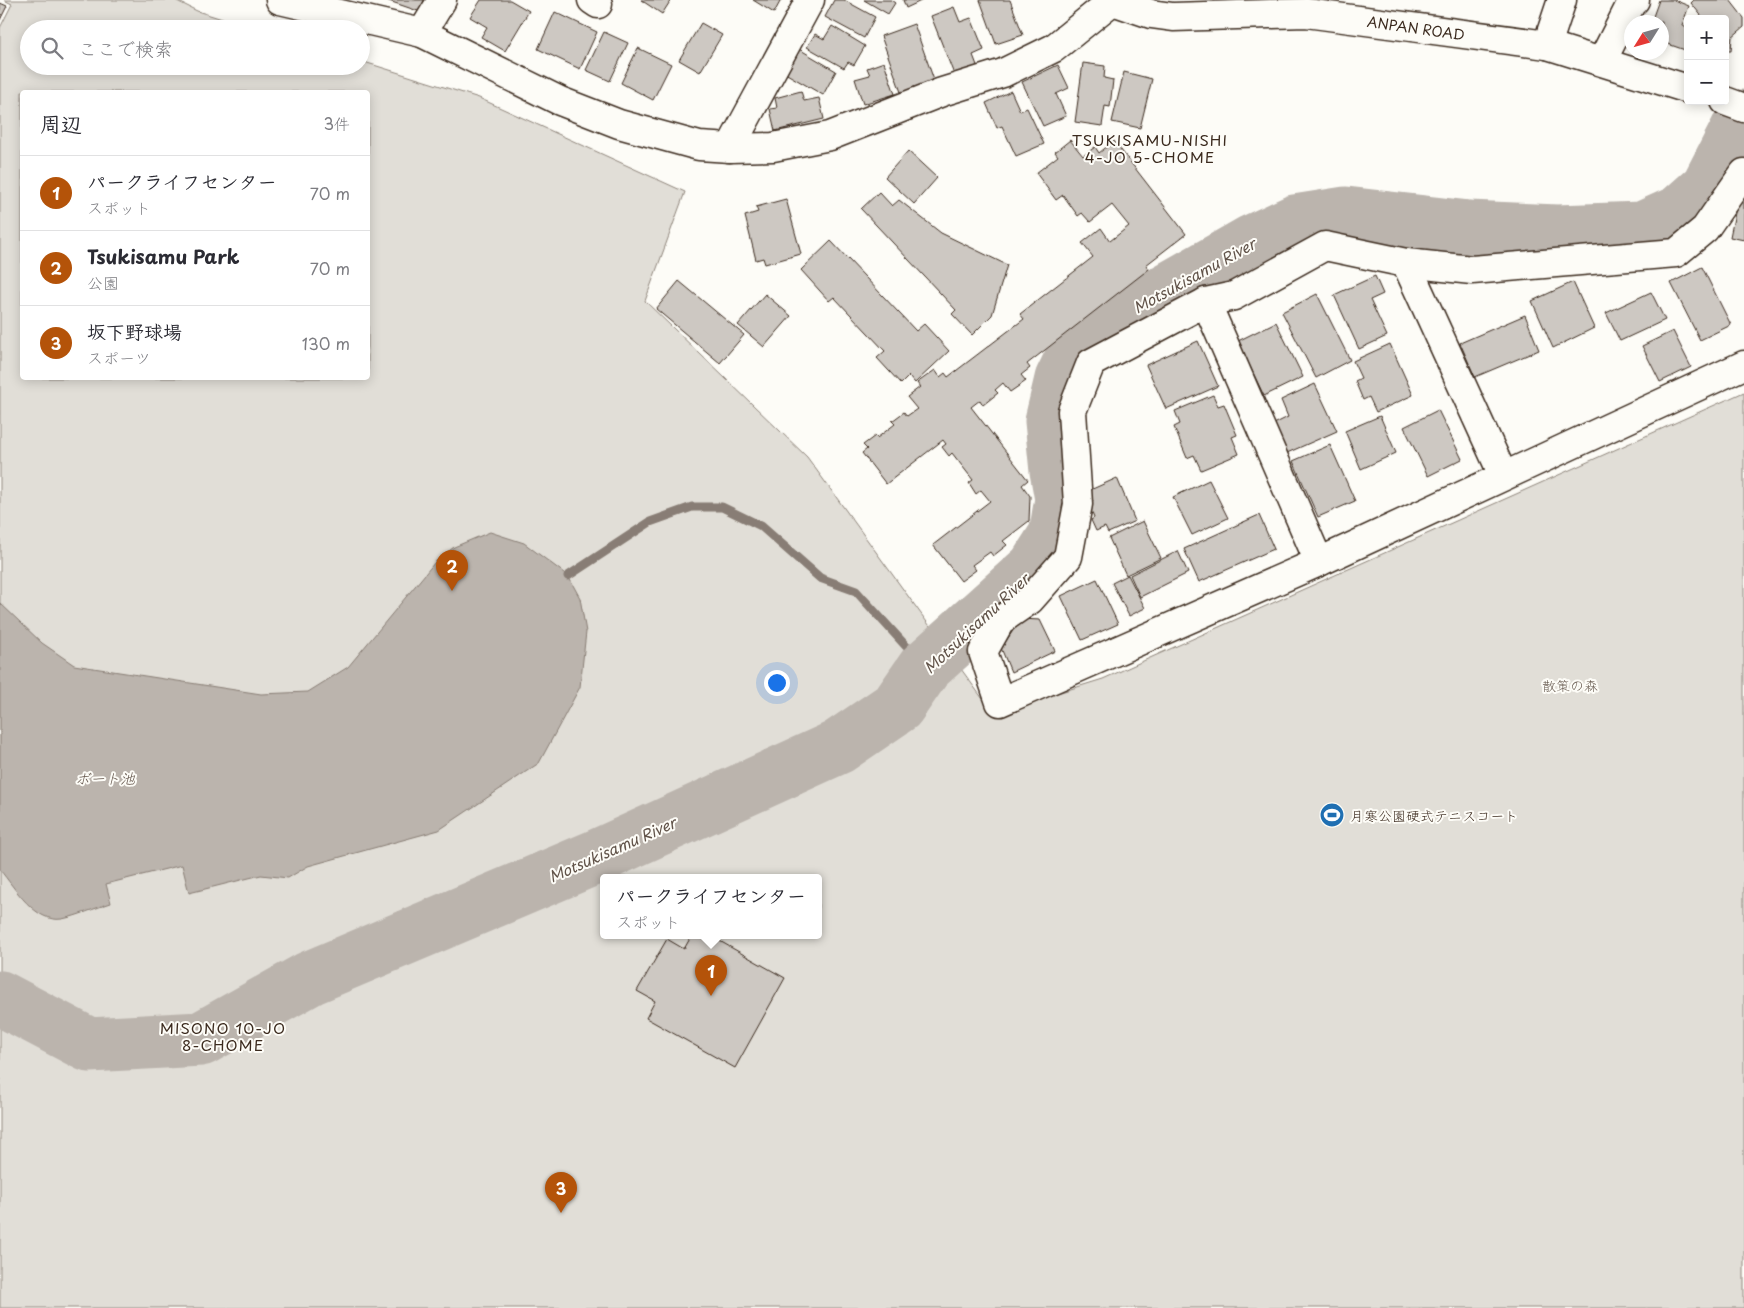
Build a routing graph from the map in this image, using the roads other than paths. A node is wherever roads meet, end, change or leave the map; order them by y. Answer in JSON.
{"nodes":[{"id":1,"x":280,"y":0,"type":"edge"},
{"id":2,"x":442,"y":0,"type":"edge"},
{"id":3,"x":810,"y":0,"type":"edge"},
{"id":4,"x":1562,"y":0,"type":"edge"},
{"id":5,"x":1635,"y":0,"type":"edge"},
{"id":6,"x":1111,"y":1,"type":"edge"},
{"id":7,"x":1310,"y":6,"type":"edge"},
{"id":8,"x":366,"y":20,"type":"edge"},
{"id":9,"x":370,"y":21,"type":"edge"},
{"id":10,"x":422,"y":33,"type":"junction"},
{"id":11,"x":1547,"y":45,"type":"junction"},
{"id":12,"x":1602,"y":62,"type":"junction"},
{"id":13,"x":1684,"y":88,"type":"edge"},
{"id":14,"x":1729,"y":102,"type":"edge"},
{"id":15,"x":1744,"y":108,"type":"edge"},
{"id":16,"x":730,"y":148,"type":"junction"},
{"id":17,"x":1744,"y":173,"type":"edge"},
{"id":18,"x":1406,"y":263,"type":"junction"},
{"id":19,"x":1206,"y":302,"type":"junction"},
{"id":20,"x":1744,"y":365,"type":"edge"},
{"id":21,"x":1502,"y":475,"type":"junction"},
{"id":22,"x":1319,"y":562,"type":"junction"}],
"edges":[{"from":1,"to":8,"type":"street"},
{"from":2,"to":10,"type":"street"},
{"from":3,"to":16,"type":"street"},
{"from":4,"to":11,"type":"street"},
{"from":5,"to":12,"type":"street"},
{"from":6,"to":7,"type":"street","name":"ANPAN ROAD"},
{"from":6,"to":16,"type":"street"},
{"from":7,"to":11,"type":"street","name":"ANPAN ROAD"},
{"from":9,"to":10,"type":"street"},
{"from":10,"to":16,"type":"street"},
{"from":11,"to":12,"type":"street","name":"ANPAN ROAD"},
{"from":12,"to":13,"type":"street","name":"ANPAN ROAD"},
{"from":14,"to":15,"type":"street"},
{"from":17,"to":18,"type":"street"},
{"from":18,"to":19,"type":"street"},
{"from":18,"to":21,"type":"street"},
{"from":19,"to":22,"type":"street"},
{"from":19,"to":22,"type":"street"},
{"from":20,"to":21,"type":"street"},
{"from":21,"to":22,"type":"street"}]}
